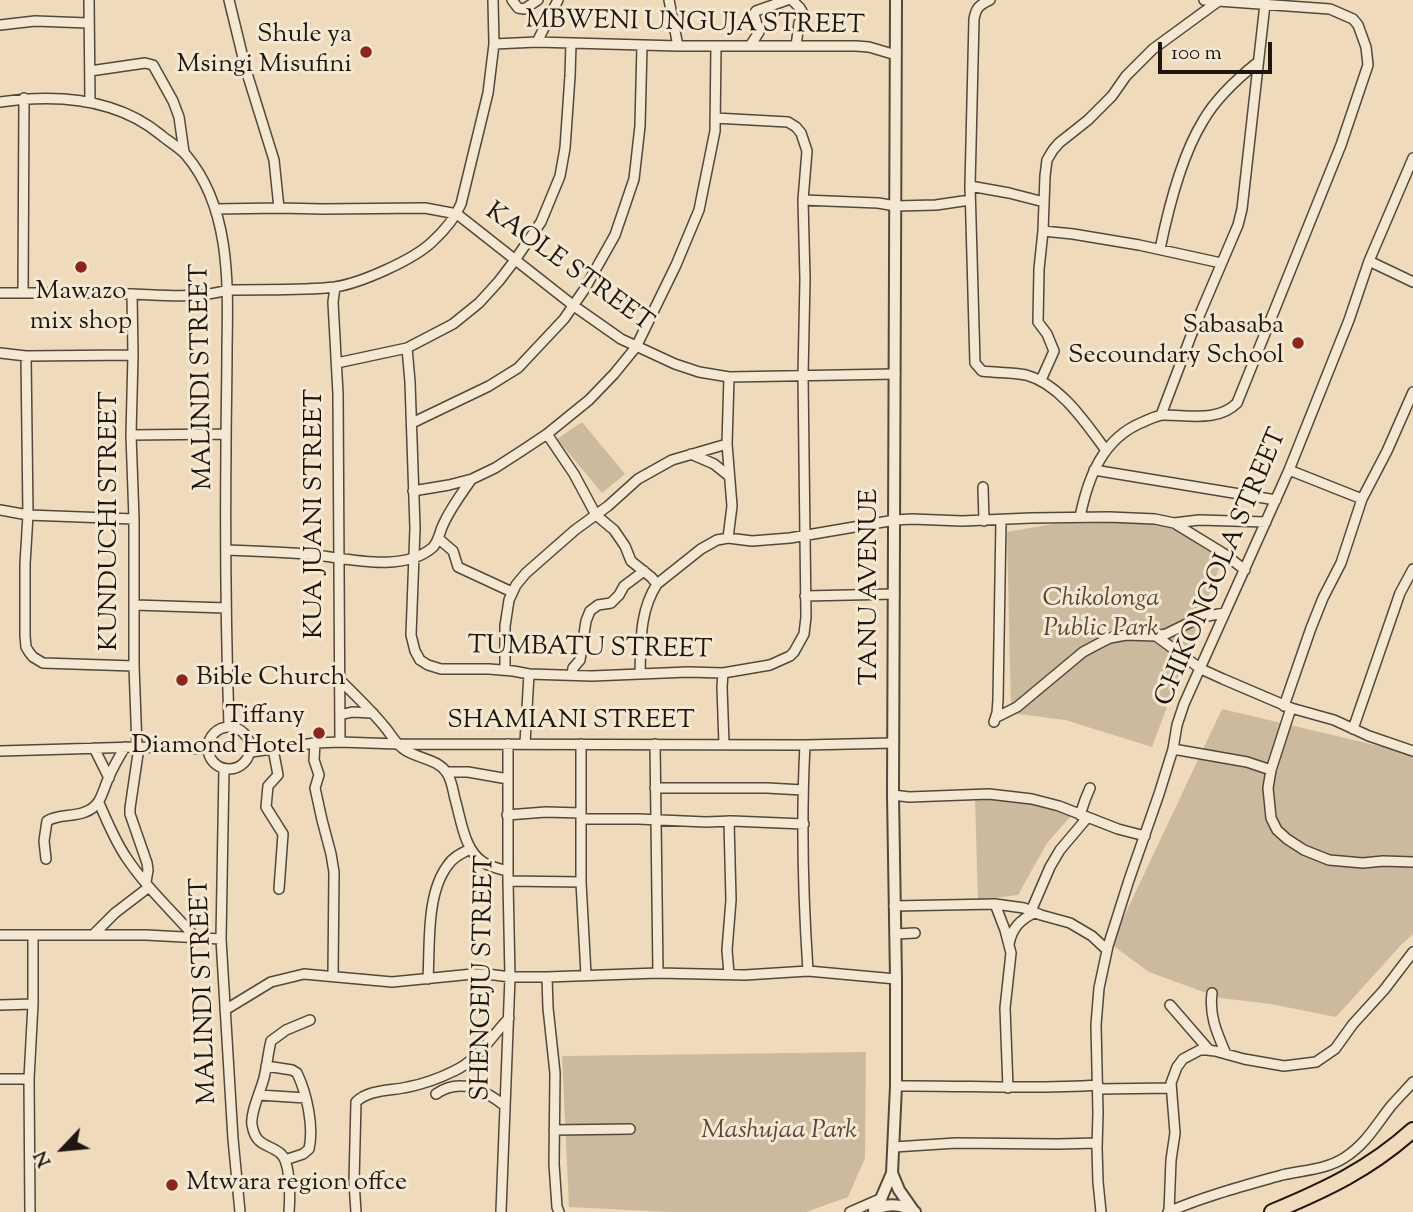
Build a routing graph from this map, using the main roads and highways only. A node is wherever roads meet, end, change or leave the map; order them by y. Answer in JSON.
{"nodes":[{"id":1,"x":1413,"y":1130,"type":"edge"},
{"id":2,"x":1272,"y":1212,"type":"edge"}],
"edges":[{"from":1,"to":2,"type":"highway"}]}
